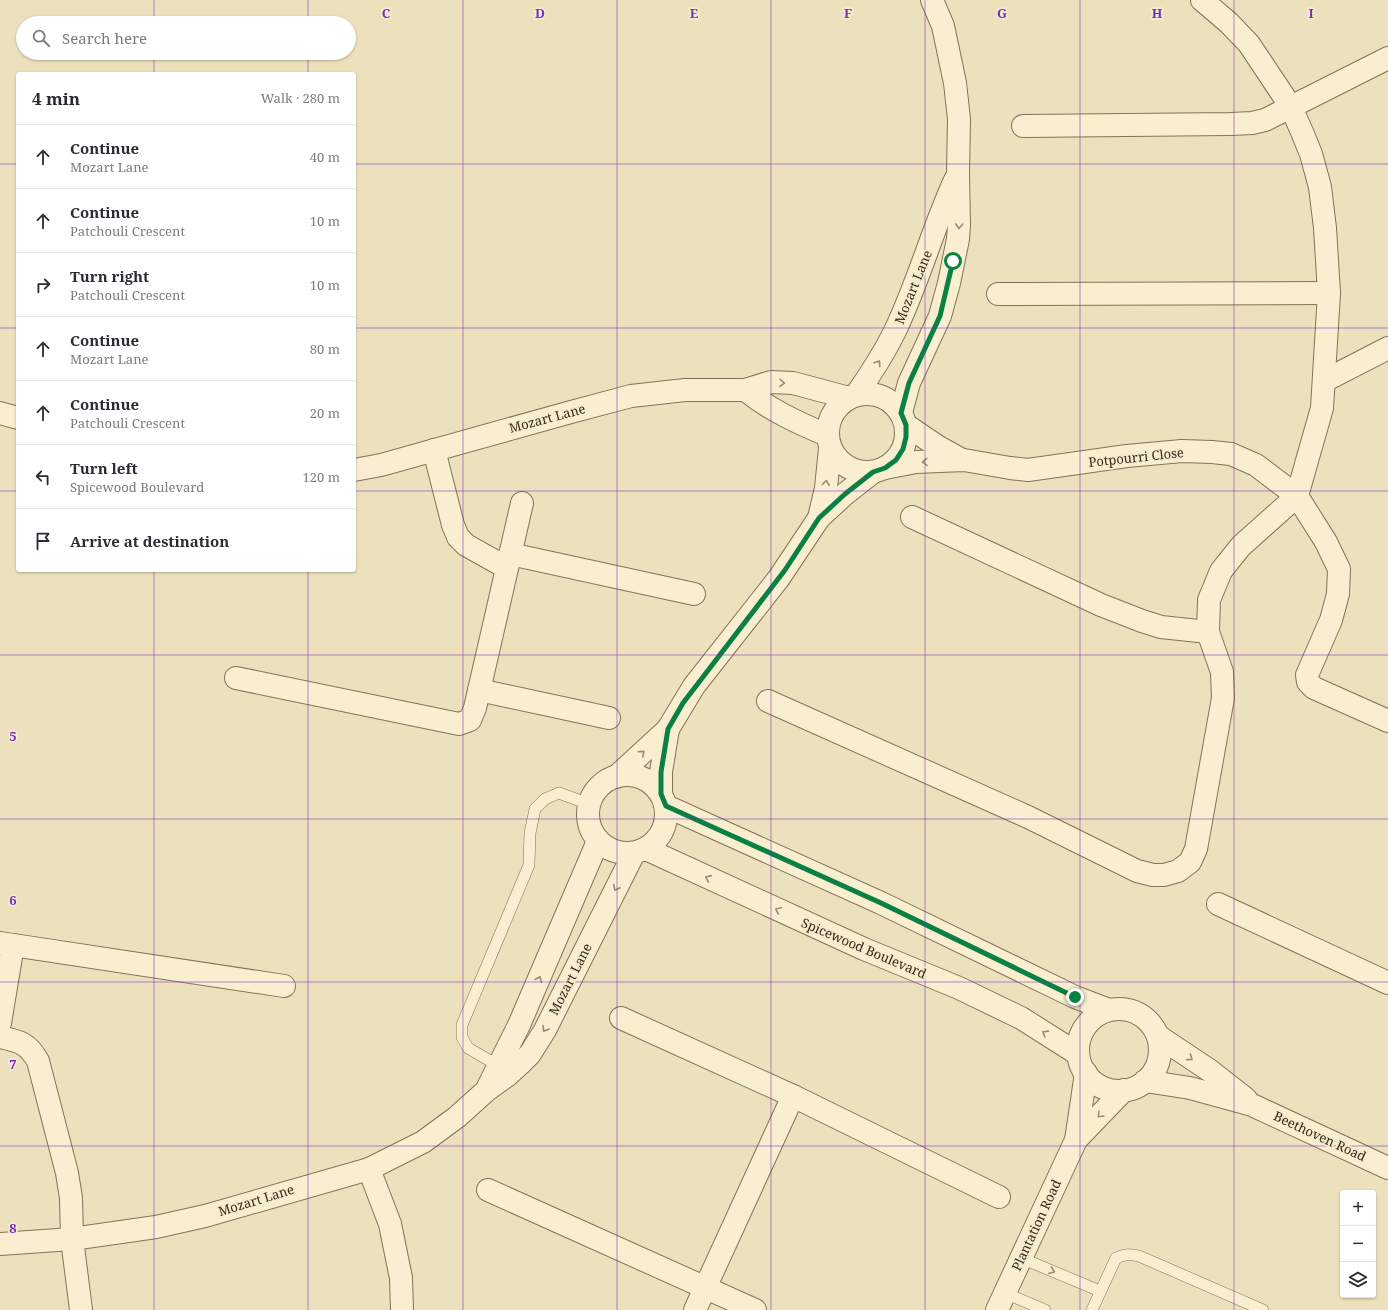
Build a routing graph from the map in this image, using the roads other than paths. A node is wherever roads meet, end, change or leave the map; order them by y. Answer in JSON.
{"nodes":[{"id":1,"x":932,"y":0,"type":"edge"},
{"id":2,"x":1202,"y":0,"type":"edge"},
{"id":3,"x":1388,"y":58,"type":"edge"},
{"id":4,"x":1291,"y":107,"type":"junction"},
{"id":5,"x":1023,"y":126,"type":"dead end"},
{"id":6,"x":958,"y":173,"type":"junction"},
{"id":7,"x":1329,"y":293,"type":"junction"},
{"id":8,"x":998,"y":294,"type":"dead end"},
{"id":9,"x":1388,"y":348,"type":"edge"},
{"id":10,"x":1324,"y":381,"type":"junction"},
{"id":11,"x":745,"y":390,"type":"junction"},
{"id":12,"x":852,"y":397,"type":"junction"},
{"id":13,"x":0,"y":413,"type":"edge"},
{"id":14,"x":16,"y":417,"type":"edge"},
{"id":15,"x":903,"y":419,"type":"junction"},
{"id":16,"x":829,"y":442,"type":"junction"},
{"id":17,"x":434,"y":450,"type":"junction"},
{"id":18,"x":964,"y":460,"type":"junction"},
{"id":19,"x":356,"y":470,"type":"edge"},
{"id":20,"x":879,"y":470,"type":"junction"},
{"id":21,"x":1297,"y":496,"type":"junction"},
{"id":22,"x":522,"y":503,"type":"dead end"},
{"id":23,"x":912,"y":517,"type":"dead end"},
{"id":24,"x":819,"y":518,"type":"junction"},
{"id":25,"x":509,"y":561,"type":"junction"},
{"id":26,"x":694,"y":594,"type":"dead end"},
{"id":27,"x":1208,"y":632,"type":"junction"},
{"id":28,"x":236,"y":678,"type":"dead end"},
{"id":29,"x":479,"y":690,"type":"junction"},
{"id":30,"x":768,"y":701,"type":"dead end"},
{"id":31,"x":609,"y":718,"type":"dead end"},
{"id":32,"x":1388,"y":721,"type":"edge"},
{"id":33,"x":668,"y":729,"type":"junction"},
{"id":34,"x":616,"y":777,"type":"junction"},
{"id":35,"x":663,"y":800,"type":"junction"},
{"id":36,"x":589,"y":804,"type":"junction"},
{"id":37,"x":598,"y":841,"type":"junction"},
{"id":38,"x":640,"y":851,"type":"junction"},
{"id":39,"x":1218,"y":904,"type":"dead end"},
{"id":40,"x":7,"y":944,"type":"edge"},
{"id":41,"x":1388,"y":984,"type":"edge"},
{"id":42,"x":284,"y":986,"type":"dead end"},
{"id":43,"x":1109,"y":1010,"type":"junction"},
{"id":44,"x":621,"y":1018,"type":"dead end"},
{"id":45,"x":0,"y":1023,"type":"edge"},
{"id":46,"x":1158,"y":1036,"type":"junction"},
{"id":47,"x":0,"y":1037,"type":"edge"},
{"id":48,"x":1082,"y":1063,"type":"junction"},
{"id":49,"x":499,"y":1066,"type":"junction"},
{"id":50,"x":1145,"y":1081,"type":"junction"},
{"id":51,"x":487,"y":1090,"type":"junction"},
{"id":52,"x":1124,"y":1090,"type":"junction"},
{"id":53,"x":793,"y":1096,"type":"junction"},
{"id":54,"x":1252,"y":1105,"type":"junction"},
{"id":55,"x":1076,"y":1140,"type":"junction"},
{"id":56,"x":369,"y":1168,"type":"junction"},
{"id":57,"x":1388,"y":1168,"type":"edge"},
{"id":58,"x":488,"y":1190,"type":"dead end"},
{"id":59,"x":999,"y":1197,"type":"dead end"},
{"id":60,"x":72,"y":1239,"type":"junction"},
{"id":61,"x":0,"y":1244,"type":"edge"},
{"id":62,"x":1021,"y":1258,"type":"junction"},
{"id":63,"x":706,"y":1287,"type":"junction"},
{"id":64,"x":1100,"y":1291,"type":"junction"},
{"id":65,"x":1001,"y":1302,"type":"edge"},
{"id":66,"x":81,"y":1310,"type":"edge"},
{"id":67,"x":402,"y":1310,"type":"edge"},
{"id":68,"x":695,"y":1310,"type":"edge"},
{"id":69,"x":755,"y":1310,"type":"edge"},
{"id":70,"x":1045,"y":1310,"type":"edge"},
{"id":71,"x":1092,"y":1310,"type":"edge"},
{"id":72,"x":1263,"y":1310,"type":"edge"}],
"edges":[{"from":1,"to":6,"type":"street","name":"Mozart Lane"},
{"from":2,"to":4,"type":"street"},
{"from":3,"to":4,"type":"street"},
{"from":4,"to":5,"type":"street"},
{"from":4,"to":7,"type":"street"},
{"from":12,"to":6,"type":"street","name":"Mozart Lane","one_way":true},
{"from":6,"to":15,"type":"street","name":"Mozart Lane","one_way":true},
{"from":7,"to":8,"type":"street"},
{"from":7,"to":10,"type":"street"},
{"from":9,"to":10,"type":"street"},
{"from":10,"to":21,"type":"street"},
{"from":11,"to":12,"type":"street","name":"Mozart Lane","one_way":true},
{"from":11,"to":16,"type":"street"},
{"from":11,"to":17,"type":"street","name":"Mozart Lane"},
{"from":12,"to":15,"type":"street"},
{"from":12,"to":16,"type":"street"},
{"from":13,"to":14,"type":"street"},
{"from":15,"to":18,"type":"street","name":"Potpourri Close"},
{"from":15,"to":20,"type":"street"},
{"from":16,"to":20,"type":"street"},
{"from":24,"to":16,"type":"street","one_way":true},
{"from":17,"to":19,"type":"street","name":"Mozart Lane"},
{"from":17,"to":25,"type":"street"},
{"from":18,"to":20,"type":"street","name":"Potpourri Close","one_way":true},
{"from":18,"to":21,"type":"street","name":"Potpourri Close"},
{"from":20,"to":24,"type":"street"},
{"from":21,"to":27,"type":"street"},
{"from":21,"to":32,"type":"street"},
{"from":22,"to":25,"type":"street"},
{"from":23,"to":27,"type":"street"},
{"from":24,"to":33,"type":"street"},
{"from":25,"to":26,"type":"street"},
{"from":25,"to":29,"type":"street"},
{"from":27,"to":30,"type":"street"},
{"from":28,"to":29,"type":"street"},
{"from":29,"to":31,"type":"street"},
{"from":34,"to":33,"type":"street","one_way":true},
{"from":33,"to":35,"type":"street"},
{"from":34,"to":35,"type":"street"},
{"from":34,"to":36,"type":"street"},
{"from":35,"to":38,"type":"street"},
{"from":35,"to":43,"type":"street"},
{"from":36,"to":37,"type":"street"},
{"from":36,"to":49,"type":"lane"},
{"from":37,"to":38,"type":"street"},
{"from":49,"to":37,"type":"street","name":"Mozart Lane","one_way":true},
{"from":48,"to":38,"type":"street","name":"Spicewood Boulevard","one_way":true},
{"from":38,"to":51,"type":"street","name":"Mozart Lane","one_way":true},
{"from":39,"to":41,"type":"street"},
{"from":40,"to":42,"type":"street"},
{"from":40,"to":45,"type":"street"},
{"from":43,"to":46,"type":"street"},
{"from":43,"to":48,"type":"street"},
{"from":44,"to":53,"type":"street"},
{"from":46,"to":50,"type":"street","name":"Spicewood Boulevard"},
{"from":46,"to":54,"type":"street","name":"Beethoven Road","one_way":true},
{"from":47,"to":60,"type":"street"},
{"from":48,"to":52,"type":"street","name":"Spicewood Boulevard"},
{"from":48,"to":55,"type":"street","name":"Plantation Road"},
{"from":49,"to":51,"type":"street","name":"Mozart Lane"},
{"from":50,"to":52,"type":"street","name":"Spicewood Boulevard"},
{"from":50,"to":54,"type":"street","name":"Beethoven Road"},
{"from":51,"to":56,"type":"street","name":"Mozart Lane"},
{"from":52,"to":55,"type":"street","name":"Plantation Road","one_way":true},
{"from":53,"to":59,"type":"street"},
{"from":53,"to":63,"type":"street"},
{"from":54,"to":57,"type":"street","name":"Beethoven Road"},
{"from":55,"to":62,"type":"street","name":"Plantation Road"},
{"from":56,"to":60,"type":"street","name":"Mozart Lane"},
{"from":56,"to":67,"type":"street"},
{"from":58,"to":63,"type":"street"},
{"from":60,"to":61,"type":"street","name":"Mozart Lane"},
{"from":60,"to":66,"type":"street"},
{"from":62,"to":64,"type":"lane","one_way":true},
{"from":62,"to":65,"type":"street","name":"Plantation Road"},
{"from":63,"to":68,"type":"street"},
{"from":63,"to":69,"type":"street"},
{"from":64,"to":71,"type":"lane"},
{"from":64,"to":72,"type":"lane"},
{"from":65,"to":70,"type":"lane"}]}
